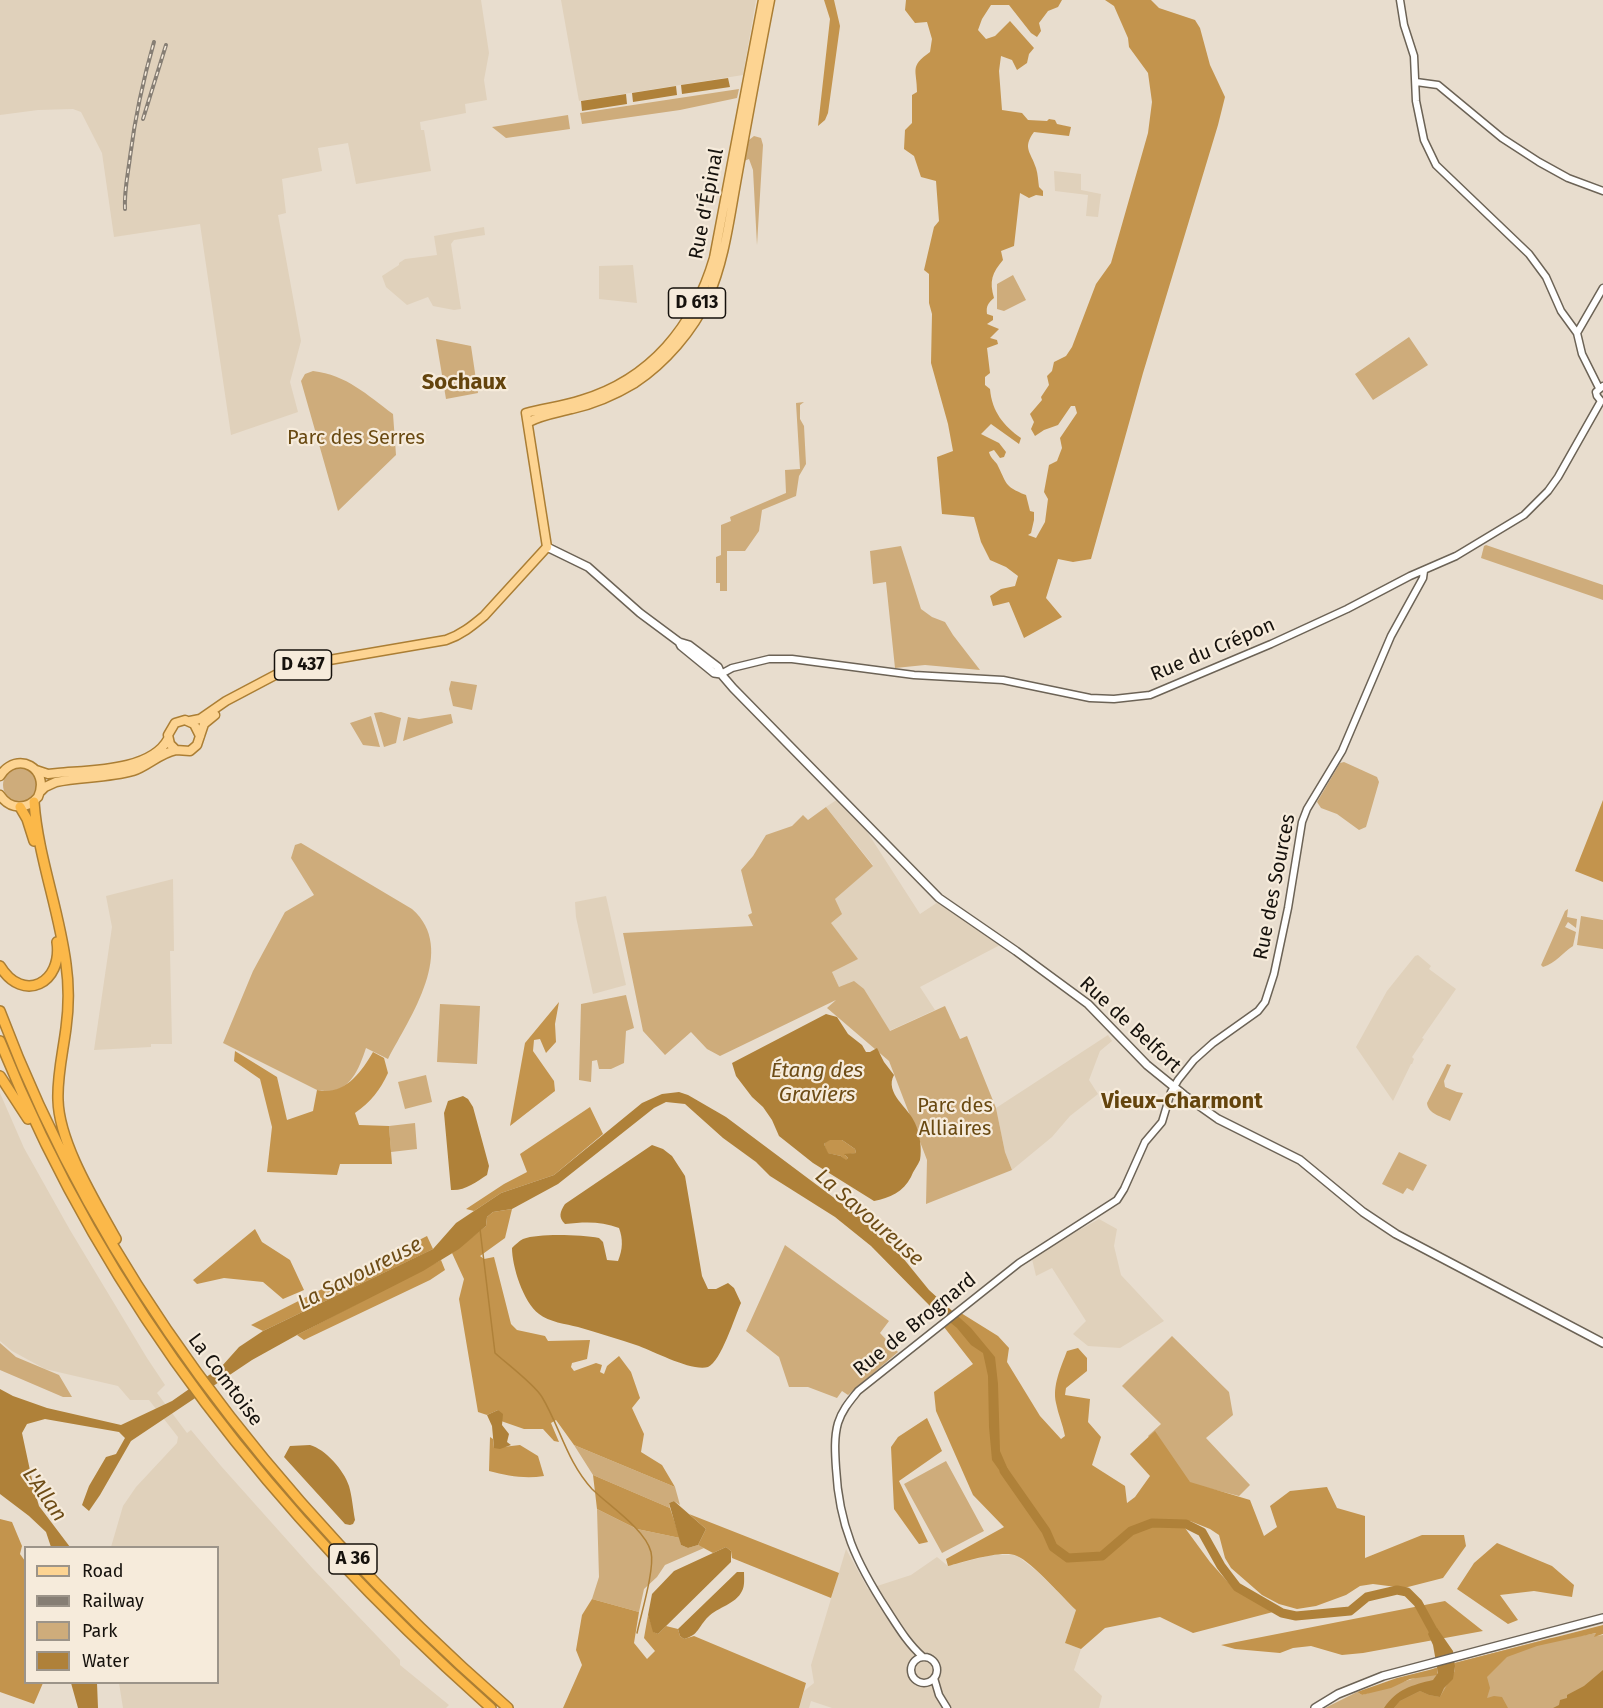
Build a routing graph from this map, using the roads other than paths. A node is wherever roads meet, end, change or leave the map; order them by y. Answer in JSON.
{"nodes":[{"id":1,"x":763,"y":0,"type":"edge"},
{"id":2,"x":770,"y":0,"type":"edge"},
{"id":3,"x":1400,"y":0,"type":"edge"},
{"id":4,"x":1416,"y":82,"type":"junction"},
{"id":5,"x":1603,"y":191,"type":"edge"},
{"id":6,"x":1603,"y":288,"type":"edge"},
{"id":7,"x":1578,"y":333,"type":"junction"},
{"id":8,"x":1601,"y":387,"type":"edge"},
{"id":9,"x":1602,"y":402,"type":"edge"},
{"id":10,"x":529,"y":423,"type":"junction"},
{"id":11,"x":547,"y":547,"type":"junction"},
{"id":12,"x":1424,"y":571,"type":"junction"},
{"id":13,"x":721,"y":674,"type":"junction"},
{"id":14,"x":236,"y":696,"type":"junction"},
{"id":15,"x":190,"y":721,"type":"junction"},
{"id":16,"x":200,"y":736,"type":"junction"},
{"id":17,"x":168,"y":739,"type":"junction"},
{"id":18,"x":176,"y":750,"type":"junction"},
{"id":19,"x":36,"y":770,"type":"junction"},
{"id":20,"x":0,"y":776,"type":"edge"},
{"id":21,"x":41,"y":791,"type":"junction"},
{"id":22,"x":0,"y":795,"type":"edge"},
{"id":23,"x":34,"y":802,"type":"junction"},
{"id":24,"x":3,"y":804,"type":"edge"},
{"id":25,"x":20,"y":807,"type":"junction"},
{"id":26,"x":0,"y":966,"type":"edge"},
{"id":27,"x":0,"y":1011,"type":"edge"},
{"id":28,"x":0,"y":1041,"type":"edge"},
{"id":29,"x":0,"y":1076,"type":"edge"},
{"id":30,"x":1173,"y":1087,"type":"junction"},
{"id":31,"x":54,"y":1162,"type":"junction"},
{"id":32,"x":161,"y":1323,"type":"junction"},
{"id":33,"x":1603,"y":1343,"type":"edge"},
{"id":34,"x":1603,"y":1618,"type":"edge"},
{"id":35,"x":909,"y":1645,"type":"junction"},
{"id":36,"x":923,"y":1658,"type":"junction"},
{"id":37,"x":914,"y":1662,"type":"junction"},
{"id":38,"x":934,"y":1678,"type":"junction"},
{"id":39,"x":925,"y":1683,"type":"junction"},
{"id":40,"x":939,"y":1695,"type":"junction"},
{"id":41,"x":491,"y":1708,"type":"edge"},
{"id":42,"x":508,"y":1708,"type":"edge"},
{"id":43,"x":947,"y":1708,"type":"edge"},
{"id":44,"x":1315,"y":1708,"type":"edge"}],
"edges":[{"from":1,"to":10,"type":"main road","name":"Rue d'Épinal","number":"D 613"},
{"from":2,"to":10,"type":"main road","name":"Rue d'Épinal","number":"D 613"},
{"from":3,"to":4,"type":"street"},
{"from":4,"to":5,"type":"street"},
{"from":4,"to":7,"type":"street"},
{"from":6,"to":7,"type":"street"},
{"from":7,"to":8,"type":"street"},
{"from":8,"to":9,"type":"street"},
{"from":9,"to":12,"type":"street","name":"Rue du Crépon"},
{"from":10,"to":11,"type":"main road"},
{"from":11,"to":13,"type":"main road","name":"Rue de Belfort"},
{"from":11,"to":14,"type":"main road","number":"D 437"},
{"from":12,"to":13,"type":"street","name":"Rue du Crépon"},
{"from":12,"to":30,"type":"street","name":"Rue des Sources"},
{"from":13,"to":30,"type":"main road","name":"Rue de Belfort"},
{"from":14,"to":15,"type":"main road","number":"D 437"},
{"from":14,"to":16,"type":"main road","number":"D 437"},
{"from":15,"to":16,"type":"main road"},
{"from":15,"to":17,"type":"main road"},
{"from":16,"to":18,"type":"main road"},
{"from":17,"to":18,"type":"main road"},
{"from":17,"to":19,"type":"main road"},
{"from":18,"to":21,"type":"main road"},
{"from":19,"to":20,"type":"main road"},
{"from":19,"to":21,"type":"main road"},
{"from":21,"to":23,"type":"main road"},
{"from":22,"to":24,"type":"main road"},
{"from":23,"to":25,"type":"main road"},
{"from":23,"to":32,"type":"highway"},
{"from":24,"to":25,"type":"main road"},
{"from":25,"to":26,"type":"highway"},
{"from":27,"to":32,"type":"highway","name":"La Comtoise","number":"A 36"},
{"from":28,"to":31,"type":"highway","name":"La Comtoise","number":"A 36"},
{"from":29,"to":31,"type":"highway"},
{"from":30,"to":33,"type":"main road","name":"Rue de Belfort"},
{"from":30,"to":35,"type":"street","name":"Rue de Brognard"},
{"from":31,"to":41,"type":"highway","name":"La Comtoise","number":"A 36"},
{"from":32,"to":42,"type":"highway","name":"La Comtoise","number":"A 36"},
{"from":34,"to":44,"type":"main road"},
{"from":35,"to":36,"type":"street","name":"Rue de Brognard"},
{"from":35,"to":37,"type":"street","name":"Rue de Brognard"},
{"from":36,"to":37,"type":"street"},
{"from":36,"to":38,"type":"street"},
{"from":37,"to":39,"type":"street"},
{"from":38,"to":39,"type":"street"},
{"from":38,"to":40,"type":"street"},
{"from":39,"to":40,"type":"street"},
{"from":40,"to":43,"type":"street"}]}
